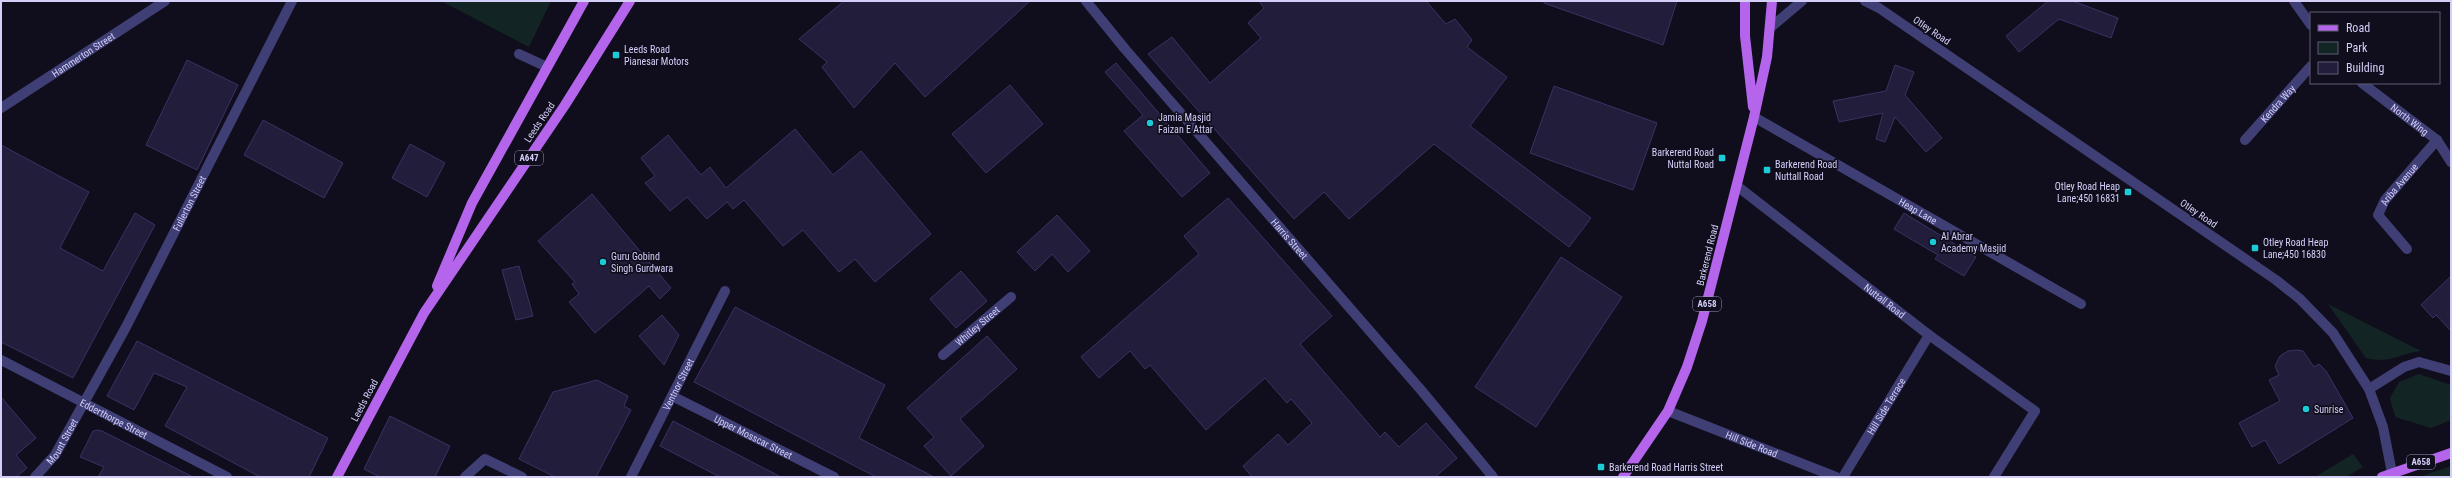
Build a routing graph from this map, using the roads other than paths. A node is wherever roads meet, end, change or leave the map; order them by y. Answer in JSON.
{"nodes":[{"id":1,"x":165,"y":1,"type":"edge"},
{"id":2,"x":292,"y":1,"type":"edge"},
{"id":3,"x":584,"y":1,"type":"edge"},
{"id":4,"x":630,"y":1,"type":"edge"},
{"id":5,"x":1086,"y":1,"type":"edge"},
{"id":6,"x":1745,"y":1,"type":"edge"},
{"id":7,"x":1772,"y":1,"type":"edge"},
{"id":8,"x":1802,"y":1,"type":"edge"},
{"id":9,"x":1865,"y":1,"type":"edge"},
{"id":10,"x":2294,"y":1,"type":"edge"},
{"id":11,"x":2310,"y":24,"type":"edge"},
{"id":12,"x":1770,"y":28,"type":"junction"},
{"id":13,"x":520,"y":54,"type":"dead end"},
{"id":14,"x":547,"y":66,"type":"junction"},
{"id":15,"x":2310,"y":67,"type":"edge"},
{"id":16,"x":2363,"y":84,"type":"edge"},
{"id":17,"x":1,"y":108,"type":"edge"},
{"id":18,"x":1754,"y":116,"type":"junction"},
{"id":19,"x":2244,"y":140,"type":"dead end"},
{"id":20,"x":2437,"y":140,"type":"junction"},
{"id":21,"x":2451,"y":162,"type":"edge"},
{"id":22,"x":1737,"y":186,"type":"junction"},
{"id":23,"x":2407,"y":249,"type":"dead end"},
{"id":24,"x":725,"y":291,"type":"dead end"},
{"id":25,"x":1012,"y":297,"type":"dead end"},
{"id":26,"x":2081,"y":304,"type":"dead end"},
{"id":27,"x":424,"y":313,"type":"junction"},
{"id":28,"x":1929,"y":335,"type":"junction"},
{"id":29,"x":943,"y":355,"type":"dead end"},
{"id":30,"x":1,"y":360,"type":"edge"},
{"id":31,"x":2451,"y":371,"type":"edge"},
{"id":32,"x":2369,"y":389,"type":"junction"},
{"id":33,"x":672,"y":396,"type":"junction"},
{"id":34,"x":84,"y":403,"type":"junction"},
{"id":35,"x":1668,"y":411,"type":"junction"},
{"id":36,"x":2451,"y":453,"type":"edge"},
{"id":37,"x":2387,"y":475,"type":"edge"},
{"id":38,"x":35,"y":477,"type":"edge"},
{"id":39,"x":227,"y":477,"type":"edge"},
{"id":40,"x":337,"y":477,"type":"edge"},
{"id":41,"x":465,"y":477,"type":"edge"},
{"id":42,"x":522,"y":477,"type":"edge"},
{"id":43,"x":631,"y":477,"type":"edge"},
{"id":44,"x":834,"y":477,"type":"edge"},
{"id":45,"x":1493,"y":477,"type":"edge"},
{"id":46,"x":1623,"y":477,"type":"edge"},
{"id":47,"x":1836,"y":477,"type":"edge"},
{"id":48,"x":1843,"y":477,"type":"edge"},
{"id":49,"x":1994,"y":477,"type":"edge"}],
"edges":[{"from":1,"to":17,"type":"street","name":"Hammerton Street"},
{"from":2,"to":34,"type":"street","name":"Fullerton Street"},
{"from":3,"to":14,"type":"main road","name":"Leeds Road","number":"A647"},
{"from":4,"to":27,"type":"main road","name":"Leeds Road","number":"A647"},
{"from":5,"to":45,"type":"street","name":"Harris Street"},
{"from":6,"to":18,"type":"main road","name":"Barkerend Road","number":"A658"},
{"from":7,"to":12,"type":"main road","name":"Barkerend Road","number":"A658"},
{"from":8,"to":12,"type":"street"},
{"from":9,"to":32,"type":"street","name":"Otley Road"},
{"from":10,"to":11,"type":"street"},
{"from":12,"to":18,"type":"main road","name":"Barkerend Road","number":"A658"},
{"from":13,"to":14,"type":"street"},
{"from":14,"to":27,"type":"main road","name":"Leeds Road","number":"A647"},
{"from":15,"to":19,"type":"street","name":"Kendra Way"},
{"from":16,"to":20,"type":"street","name":"North Wing"},
{"from":18,"to":22,"type":"main road","name":"Barkerend Road","number":"A658"},
{"from":18,"to":26,"type":"street","name":"Heap Lane"},
{"from":20,"to":21,"type":"street","name":"North Wing"},
{"from":20,"to":23,"type":"street","name":"Ariba Avenue"},
{"from":22,"to":28,"type":"street","name":"Nuttall Road"},
{"from":22,"to":35,"type":"main road","name":"Barkerend Road","number":"A658"},
{"from":24,"to":33,"type":"street","name":"Ventnor Street"},
{"from":25,"to":29,"type":"street","name":"Whitley Street"},
{"from":27,"to":40,"type":"main road","name":"Leeds Road","number":"A647"},
{"from":28,"to":48,"type":"street","name":"Hill Side Terrace"},
{"from":28,"to":49,"type":"street","name":"Nuttall Road"},
{"from":30,"to":34,"type":"street","name":"Edderthorpe Street"},
{"from":31,"to":32,"type":"street"},
{"from":32,"to":37,"type":"street","name":"Otley Road"},
{"from":33,"to":43,"type":"street","name":"Ventnor Street"},
{"from":33,"to":44,"type":"street","name":"Upper Mosscar Street"},
{"from":34,"to":38,"type":"street","name":"Mount Street"},
{"from":34,"to":39,"type":"street","name":"Edderthorpe Street"},
{"from":35,"to":46,"type":"main road","name":"Barkerend Road","number":"A658"},
{"from":35,"to":47,"type":"street","name":"Hill Side Road"},
{"from":36,"to":37,"type":"main road","name":"Otley Road","number":"A658"},
{"from":41,"to":42,"type":"street"}]}
